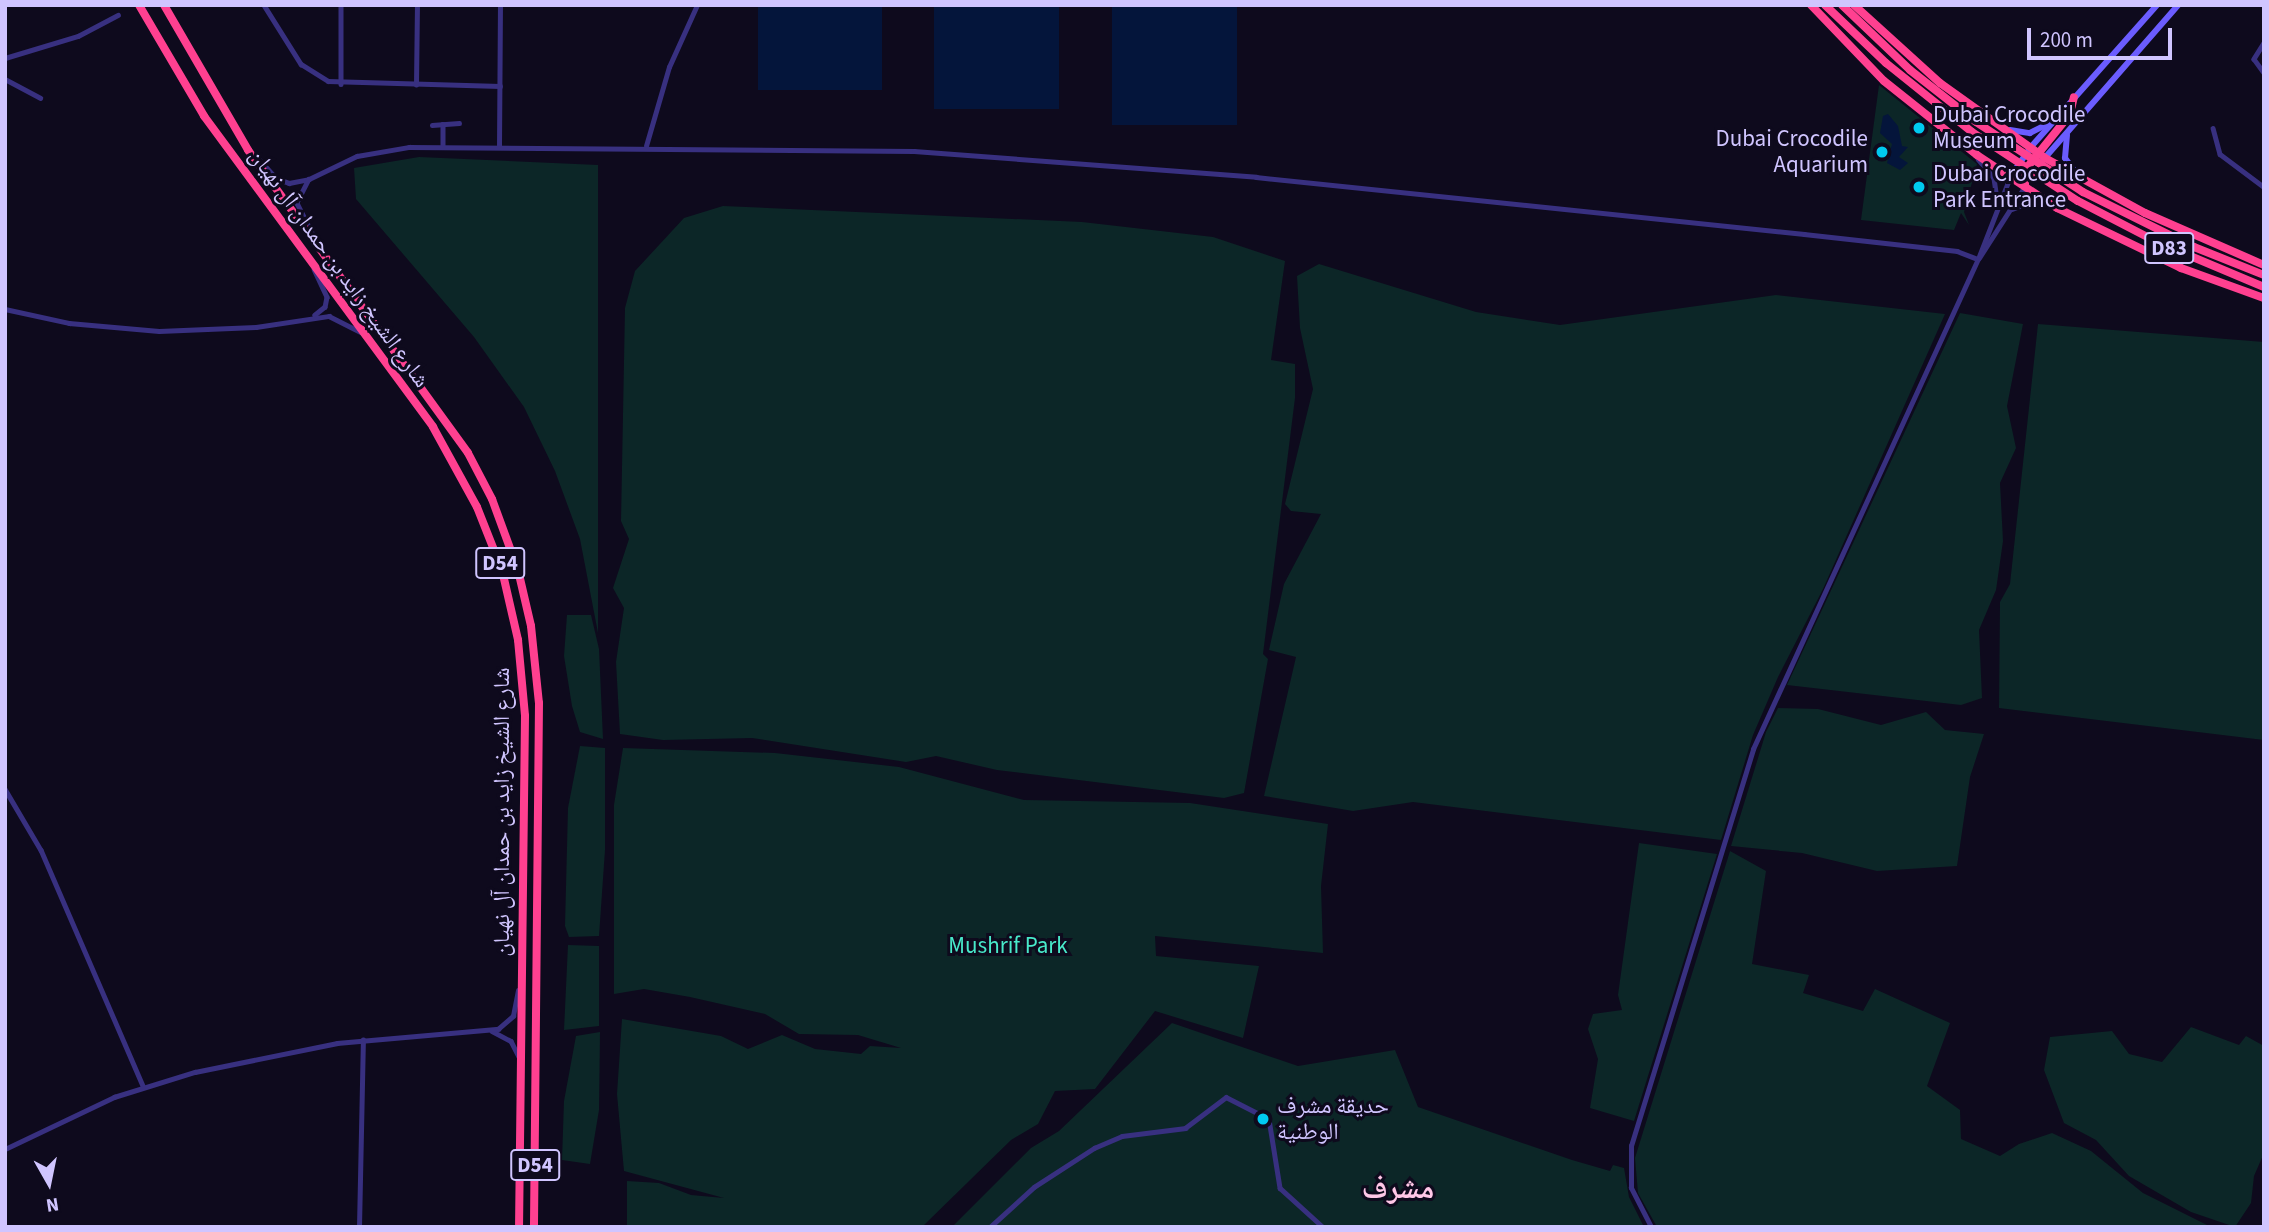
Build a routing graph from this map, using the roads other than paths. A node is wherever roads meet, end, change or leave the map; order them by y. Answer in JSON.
{"nodes":[{"id":1,"x":139,"y":5,"type":"edge"},
{"id":2,"x":164,"y":5,"type":"edge"},
{"id":3,"x":264,"y":5,"type":"edge"},
{"id":4,"x":341,"y":5,"type":"edge"},
{"id":5,"x":417,"y":5,"type":"edge"},
{"id":6,"x":500,"y":5,"type":"edge"},
{"id":7,"x":697,"y":5,"type":"edge"},
{"id":8,"x":1811,"y":5,"type":"edge"},
{"id":9,"x":1825,"y":5,"type":"edge"},
{"id":10,"x":1842,"y":5,"type":"edge"},
{"id":11,"x":1854,"y":5,"type":"edge"},
{"id":12,"x":2157,"y":5,"type":"edge"},
{"id":13,"x":2178,"y":5,"type":"edge"},
{"id":14,"x":118,"y":15,"type":"dead end"},
{"id":15,"x":2264,"y":43,"type":"edge"},
{"id":16,"x":5,"y":58,"type":"edge"},
{"id":17,"x":2264,"y":73,"type":"edge"},
{"id":18,"x":5,"y":79,"type":"edge"},
{"id":19,"x":341,"y":84,"type":"junction"},
{"id":20,"x":416,"y":85,"type":"junction"},
{"id":21,"x":500,"y":86,"type":"junction"},
{"id":22,"x":2074,"y":97,"type":"junction"},
{"id":23,"x":40,"y":98,"type":"dead end"},
{"id":24,"x":2053,"y":120,"type":"junction"},
{"id":25,"x":459,"y":123,"type":"dead end"},
{"id":26,"x":1995,"y":123,"type":"junction"},
{"id":27,"x":443,"y":124,"type":"junction"},
{"id":28,"x":432,"y":125,"type":"dead end"},
{"id":29,"x":2213,"y":128,"type":"dead end"},
{"id":30,"x":2069,"y":130,"type":"junction"},
{"id":31,"x":443,"y":146,"type":"junction"},
{"id":32,"x":499,"y":146,"type":"junction"},
{"id":33,"x":646,"y":146,"type":"junction"},
{"id":34,"x":2030,"y":148,"type":"junction"},
{"id":35,"x":248,"y":150,"type":"junction"},
{"id":36,"x":1977,"y":155,"type":"junction"},
{"id":37,"x":2041,"y":156,"type":"junction"},
{"id":38,"x":2010,"y":177,"type":"junction"},
{"id":39,"x":309,"y":179,"type":"junction"},
{"id":40,"x":2082,"y":179,"type":"junction"},
{"id":41,"x":2025,"y":186,"type":"junction"},
{"id":42,"x":2264,"y":187,"type":"edge"},
{"id":43,"x":1996,"y":208,"type":"junction"},
{"id":44,"x":2057,"y":208,"type":"junction"},
{"id":45,"x":2007,"y":215,"type":"junction"},
{"id":46,"x":318,"y":246,"type":"junction"},
{"id":47,"x":1978,"y":259,"type":"junction"},
{"id":48,"x":312,"y":265,"type":"junction"},
{"id":49,"x":2264,"y":265,"type":"edge"},
{"id":50,"x":2264,"y":275,"type":"edge"},
{"id":51,"x":2264,"y":287,"type":"edge"},
{"id":52,"x":2264,"y":298,"type":"edge"},
{"id":53,"x":5,"y":309,"type":"edge"},
{"id":54,"x":313,"y":317,"type":"junction"},
{"id":55,"x":366,"y":337,"type":"junction"},
{"id":56,"x":5,"y":789,"type":"edge"},
{"id":57,"x":523,"y":963,"type":"junction"},
{"id":58,"x":491,"y":1031,"type":"junction"},
{"id":59,"x":363,"y":1040,"type":"junction"},
{"id":60,"x":522,"y":1066,"type":"junction"},
{"id":61,"x":143,"y":1086,"type":"junction"},
{"id":62,"x":5,"y":1149,"type":"edge"},
{"id":63,"x":359,"y":1227,"type":"edge"},
{"id":64,"x":519,"y":1227,"type":"edge"},
{"id":65,"x":534,"y":1227,"type":"edge"},
{"id":66,"x":990,"y":1227,"type":"edge"},
{"id":67,"x":1323,"y":1227,"type":"edge"},
{"id":68,"x":1651,"y":1227,"type":"edge"}],
"edges":[{"from":1,"to":48,"type":"highway","name":"شارع الشيخ زايد بن حمدان آل نهيان","number":"D54"},
{"from":2,"to":35,"type":"highway","name":"شارع الشيخ زايد بن حمدان آل نهيان","number":"D54"},
{"from":3,"to":19,"type":"street"},
{"from":4,"to":19,"type":"street"},
{"from":5,"to":20,"type":"street"},
{"from":6,"to":21,"type":"street"},
{"from":7,"to":33,"type":"street"},
{"from":8,"to":36,"type":"highway"},
{"from":9,"to":51,"type":"highway","number":"D83","bridge":true},
{"from":10,"to":50,"type":"highway","number":"D83","bridge":true},
{"from":11,"to":26,"type":"highway"},
{"from":12,"to":22,"type":"street"},
{"from":13,"to":30,"type":"street"},
{"from":14,"to":16,"type":"street"},
{"from":15,"to":17,"type":"street"},
{"from":18,"to":23,"type":"street"},
{"from":19,"to":20,"type":"street"},
{"from":20,"to":21,"type":"street"},
{"from":21,"to":32,"type":"street"},
{"from":22,"to":24,"type":"street"},
{"from":22,"to":37,"type":"highway"},
{"from":24,"to":26,"type":"street"},
{"from":24,"to":34,"type":"street"},
{"from":25,"to":27,"type":"street"},
{"from":26,"to":34,"type":"highway"},
{"from":27,"to":28,"type":"street"},
{"from":27,"to":31,"type":"street"},
{"from":29,"to":42,"type":"street"},
{"from":30,"to":37,"type":"street"},
{"from":30,"to":40,"type":"street"},
{"from":31,"to":32,"type":"street"},
{"from":31,"to":39,"type":"street"},
{"from":32,"to":33,"type":"street"},
{"from":33,"to":47,"type":"street"},
{"from":34,"to":37,"type":"highway"},
{"from":34,"to":38,"type":"street"},
{"from":35,"to":39,"type":"street"},
{"from":35,"to":46,"type":"highway","name":"شارع الشيخ زايد بن حمدان آل نهيان","number":"D54"},
{"from":36,"to":38,"type":"highway"},
{"from":36,"to":43,"type":"street"},
{"from":37,"to":40,"type":"highway"},
{"from":37,"to":41,"type":"highway"},
{"from":38,"to":41,"type":"highway"},
{"from":38,"to":43,"type":"street"},
{"from":39,"to":46,"type":"street"},
{"from":40,"to":49,"type":"highway"},
{"from":41,"to":44,"type":"highway"},
{"from":41,"to":45,"type":"street"},
{"from":43,"to":47,"type":"street"},
{"from":44,"to":45,"type":"street"},
{"from":44,"to":52,"type":"highway"},
{"from":45,"to":47,"type":"street"},
{"from":46,"to":65,"type":"highway","name":"شارع الشيخ زايد بن حمدان آل نهيان","number":"D54"},
{"from":47,"to":68,"type":"street"},
{"from":48,"to":54,"type":"street"},
{"from":48,"to":55,"type":"highway","name":"شارع الشيخ زايد بن حمدان آل نهيان","number":"D54"},
{"from":53,"to":54,"type":"street"},
{"from":54,"to":55,"type":"street"},
{"from":55,"to":57,"type":"highway","name":"شارع الشيخ زايد بن حمدان آل نهيان","number":"D54"},
{"from":56,"to":61,"type":"street"},
{"from":57,"to":58,"type":"street"},
{"from":57,"to":60,"type":"highway","name":"شارع الشيخ زايد بن حمدان آل نهيان","number":"D54"},
{"from":58,"to":59,"type":"street"},
{"from":58,"to":60,"type":"street"},
{"from":59,"to":61,"type":"street"},
{"from":59,"to":63,"type":"street"},
{"from":60,"to":64,"type":"highway","name":"شارع الشيخ زايد بن حمدان آل نهيان","number":"D54"},
{"from":61,"to":62,"type":"street"},
{"from":66,"to":67,"type":"street"}]}
